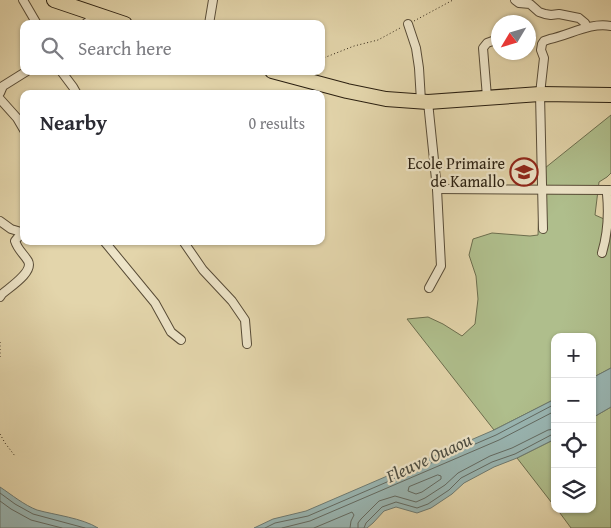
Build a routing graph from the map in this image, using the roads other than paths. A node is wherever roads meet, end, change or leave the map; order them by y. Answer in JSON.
{"nodes":[{"id":1,"x":23,"y":0,"type":"edge"},
{"id":2,"x":54,"y":0,"type":"edge"},
{"id":3,"x":213,"y":0,"type":"edge"},
{"id":4,"x":515,"y":0,"type":"edge"},
{"id":5,"x":98,"y":15,"type":"junction"},
{"id":6,"x":35,"y":20,"type":"edge"},
{"id":7,"x":90,"y":20,"type":"edge"},
{"id":8,"x":113,"y":20,"type":"edge"},
{"id":9,"x":210,"y":20,"type":"edge"},
{"id":10,"x":408,"y":24,"type":"road end"},
{"id":11,"x":611,"y":26,"type":"edge"},
{"id":12,"x":587,"y":27,"type":"junction"},
{"id":13,"x":491,"y":41,"type":"edge"},
{"id":14,"x":21,"y":75,"type":"edge"},
{"id":15,"x":64,"y":75,"type":"edge"},
{"id":16,"x":287,"y":75,"type":"edge"},
{"id":17,"x":1,"y":89,"type":"edge"},
{"id":18,"x":75,"y":90,"type":"edge"},
{"id":19,"x":540,"y":94,"type":"junction"},
{"id":20,"x":611,"y":96,"type":"edge"},
{"id":21,"x":487,"y":98,"type":"junction"},
{"id":22,"x":0,"y":99,"type":"edge"},
{"id":23,"x":424,"y":101,"type":"junction"},
{"id":24,"x":20,"y":123,"type":"edge"},
{"id":25,"x":437,"y":189,"type":"junction"},
{"id":26,"x":542,"y":190,"type":"junction"},
{"id":27,"x":611,"y":190,"type":"edge"},
{"id":28,"x":0,"y":221,"type":"edge"},
{"id":29,"x":543,"y":229,"type":"dead end"},
{"id":30,"x":20,"y":231,"type":"edge"},
{"id":31,"x":20,"y":234,"type":"edge"},
{"id":32,"x":107,"y":245,"type":"edge"},
{"id":33,"x":186,"y":245,"type":"edge"},
{"id":34,"x":602,"y":253,"type":"dead end"},
{"id":35,"x":429,"y":288,"type":"dead end"},
{"id":36,"x":0,"y":297,"type":"edge"},
{"id":37,"x":182,"y":340,"type":"dead end"},
{"id":38,"x":247,"y":344,"type":"dead end"}],
"edges":[{"from":1,"to":6,"type":"street"},
{"from":2,"to":5,"type":"highway"},
{"from":3,"to":9,"type":"street"},
{"from":4,"to":12,"type":"street"},
{"from":5,"to":7,"type":"street"},
{"from":5,"to":8,"type":"highway"},
{"from":10,"to":23,"type":"street"},
{"from":11,"to":12,"type":"street"},
{"from":12,"to":19,"type":"street"},
{"from":13,"to":21,"type":"street"},
{"from":14,"to":17,"type":"street"},
{"from":15,"to":18,"type":"street"},
{"from":16,"to":23,"type":"highway"},
{"from":19,"to":20,"type":"highway"},
{"from":19,"to":21,"type":"highway"},
{"from":19,"to":26,"type":"street"},
{"from":21,"to":23,"type":"highway"},
{"from":22,"to":24,"type":"street"},
{"from":23,"to":25,"type":"street"},
{"from":25,"to":26,"type":"street"},
{"from":25,"to":35,"type":"street"},
{"from":26,"to":27,"type":"street"},
{"from":26,"to":29,"type":"street"},
{"from":27,"to":34,"type":"street"},
{"from":28,"to":30,"type":"street"},
{"from":31,"to":36,"type":"street"},
{"from":32,"to":37,"type":"street"},
{"from":33,"to":38,"type":"street"}]}
